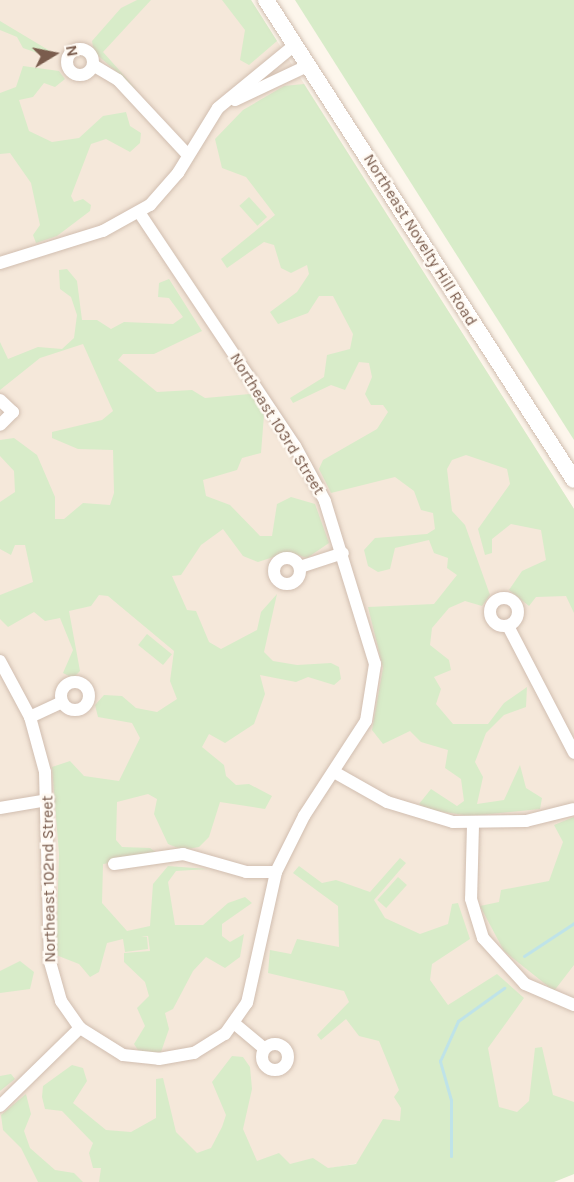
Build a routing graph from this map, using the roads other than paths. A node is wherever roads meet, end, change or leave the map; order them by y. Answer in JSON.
{"nodes":[{"id":1,"x":266,"y":0,"type":"edge"},
{"id":2,"x":296,"y":44,"type":"junction"},
{"id":3,"x":93,"y":64,"type":"dead end"},
{"id":4,"x":309,"y":65,"type":"junction"},
{"id":5,"x":218,"y":108,"type":"junction"},
{"id":6,"x":188,"y":154,"type":"junction"},
{"id":7,"x":139,"y":212,"type":"junction"},
{"id":8,"x":0,"y":263,"type":"edge"},
{"id":9,"x":0,"y":400,"type":"edge"},
{"id":10,"x":0,"y":425,"type":"edge"},
{"id":11,"x":574,"y":480,"type":"edge"},
{"id":12,"x":344,"y":553,"type":"junction"},
{"id":13,"x":300,"y":567,"type":"dead end"},
{"id":14,"x":507,"y":626,"type":"dead end"},
{"id":15,"x":0,"y":661,"type":"edge"},
{"id":16,"x":62,"y":702,"type":"dead end"},
{"id":17,"x":30,"y":717,"type":"junction"},
{"id":18,"x":574,"y":753,"type":"edge"},
{"id":19,"x":334,"y":772,"type":"junction"},
{"id":20,"x":48,"y":800,"type":"junction"},
{"id":21,"x":0,"y":808,"type":"edge"},
{"id":22,"x":574,"y":809,"type":"edge"},
{"id":23,"x":473,"y":825,"type":"junction"},
{"id":24,"x":114,"y":864,"type":"dead end"},
{"id":25,"x":276,"y":872,"type":"junction"},
{"id":26,"x":574,"y":1005,"type":"edge"},
{"id":27,"x":235,"y":1024,"type":"junction"},
{"id":28,"x":80,"y":1028,"type":"junction"},
{"id":29,"x":264,"y":1048,"type":"dead end"},
{"id":30,"x":0,"y":1106,"type":"edge"}],
"edges":[{"from":1,"to":2,"type":"main road","name":"Northeast Novelty Hill Road"},
{"from":2,"to":4,"type":"main road","name":"Northeast Novelty Hill Road"},
{"from":2,"to":5,"type":"street"},
{"from":3,"to":6,"type":"street"},
{"from":4,"to":5,"type":"street"},
{"from":4,"to":11,"type":"main road","name":"Northeast Novelty Hill Road"},
{"from":5,"to":6,"type":"street"},
{"from":6,"to":7,"type":"street"},
{"from":7,"to":8,"type":"street"},
{"from":7,"to":12,"type":"street","name":"Northeast 103rd Street"},
{"from":9,"to":10,"type":"street"},
{"from":12,"to":13,"type":"street"},
{"from":12,"to":19,"type":"street","name":"Northeast 103rd Street"},
{"from":14,"to":18,"type":"street"},
{"from":15,"to":17,"type":"street","name":"Northeast 102nd Street"},
{"from":16,"to":17,"type":"street"},
{"from":17,"to":20,"type":"street","name":"Northeast 102nd Street"},
{"from":19,"to":23,"type":"street"},
{"from":19,"to":25,"type":"street","name":"Northeast 103rd Street"},
{"from":20,"to":21,"type":"street"},
{"from":20,"to":28,"type":"street","name":"Northeast 102nd Street"},
{"from":22,"to":23,"type":"street"},
{"from":23,"to":26,"type":"street"},
{"from":24,"to":25,"type":"street"},
{"from":25,"to":27,"type":"street","name":"Northeast 103rd Street"},
{"from":27,"to":28,"type":"street","name":"Northeast 103rd Street"},
{"from":27,"to":29,"type":"street"},
{"from":28,"to":30,"type":"street"}]}
